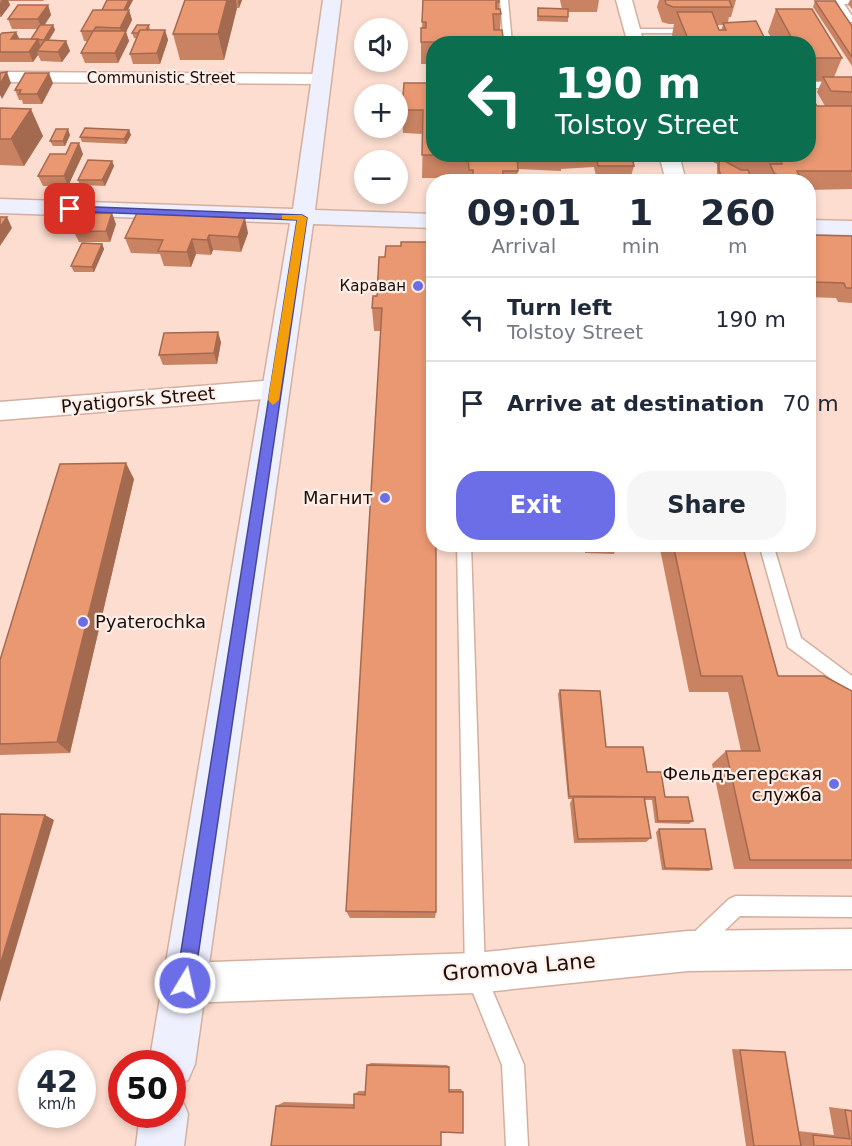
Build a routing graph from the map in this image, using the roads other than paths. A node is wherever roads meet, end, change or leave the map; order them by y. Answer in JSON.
{"nodes":[{"id":1,"x":332,"y":0,"type":"edge"},
{"id":2,"x":504,"y":0,"type":"edge"},
{"id":3,"x":624,"y":0,"type":"edge"},
{"id":4,"x":852,"y":2,"type":"edge"},
{"id":5,"x":852,"y":20,"type":"edge"},
{"id":6,"x":706,"y":31,"type":"edge"},
{"id":7,"x":507,"y":36,"type":"edge"},
{"id":8,"x":635,"y":36,"type":"edge"},
{"id":9,"x":647,"y":36,"type":"edge"},
{"id":10,"x":0,"y":77,"type":"edge"},
{"id":11,"x":321,"y":79,"type":"junction"},
{"id":12,"x":852,"y":85,"type":"edge"},
{"id":13,"x":816,"y":86,"type":"edge"},
{"id":14,"x":0,"y":206,"type":"edge"},
{"id":15,"x":302,"y":218,"type":"junction"},
{"id":16,"x":426,"y":222,"type":"edge"},
{"id":17,"x":816,"y":227,"type":"edge"},
{"id":18,"x":852,"y":228,"type":"edge"},
{"id":19,"x":275,"y":389,"type":"junction"},
{"id":20,"x":0,"y":411,"type":"edge"},
{"id":21,"x":464,"y":552,"type":"edge"},
{"id":22,"x":768,"y":552,"type":"edge"},
{"id":23,"x":852,"y":686,"type":"edge"},
{"id":24,"x":852,"y":907,"type":"edge"},
{"id":25,"x":852,"y":949,"type":"edge"},
{"id":26,"x":688,"y":951,"type":"junction"},
{"id":27,"x":475,"y":973,"type":"junction"},
{"id":28,"x":185,"y":983,"type":"junction"},
{"id":29,"x":174,"y":1050,"type":"edge"},
{"id":30,"x":163,"y":1128,"type":"edge"},
{"id":31,"x":160,"y":1146,"type":"edge"},
{"id":32,"x":517,"y":1146,"type":"edge"}],
"edges":[{"from":1,"to":11,"type":"main road"},
{"from":2,"to":7,"type":"lane"},
{"from":3,"to":8,"type":"street"},
{"from":4,"to":5,"type":"lane"},
{"from":6,"to":9,"type":"lane"},
{"from":10,"to":11,"type":"street","name":"Communistic Street"},
{"from":11,"to":15,"type":"main road"},
{"from":12,"to":13,"type":"lane"},
{"from":14,"to":15,"type":"main road"},
{"from":15,"to":16,"type":"main road"},
{"from":15,"to":19,"type":"main road"},
{"from":17,"to":18,"type":"main road"},
{"from":19,"to":20,"type":"street","name":"Pyatigorsk Street"},
{"from":19,"to":28,"type":"main road"},
{"from":21,"to":27,"type":"lane"},
{"from":22,"to":23,"type":"lane"},
{"from":24,"to":26,"type":"lane"},
{"from":25,"to":26,"type":"street","name":"Gromova Lane"},
{"from":26,"to":27,"type":"street","name":"Gromova Lane"},
{"from":27,"to":28,"type":"street","name":"Gromova Lane"},
{"from":27,"to":32,"type":"lane"},
{"from":28,"to":29,"type":"main road"},
{"from":30,"to":31,"type":"main road"}]}
